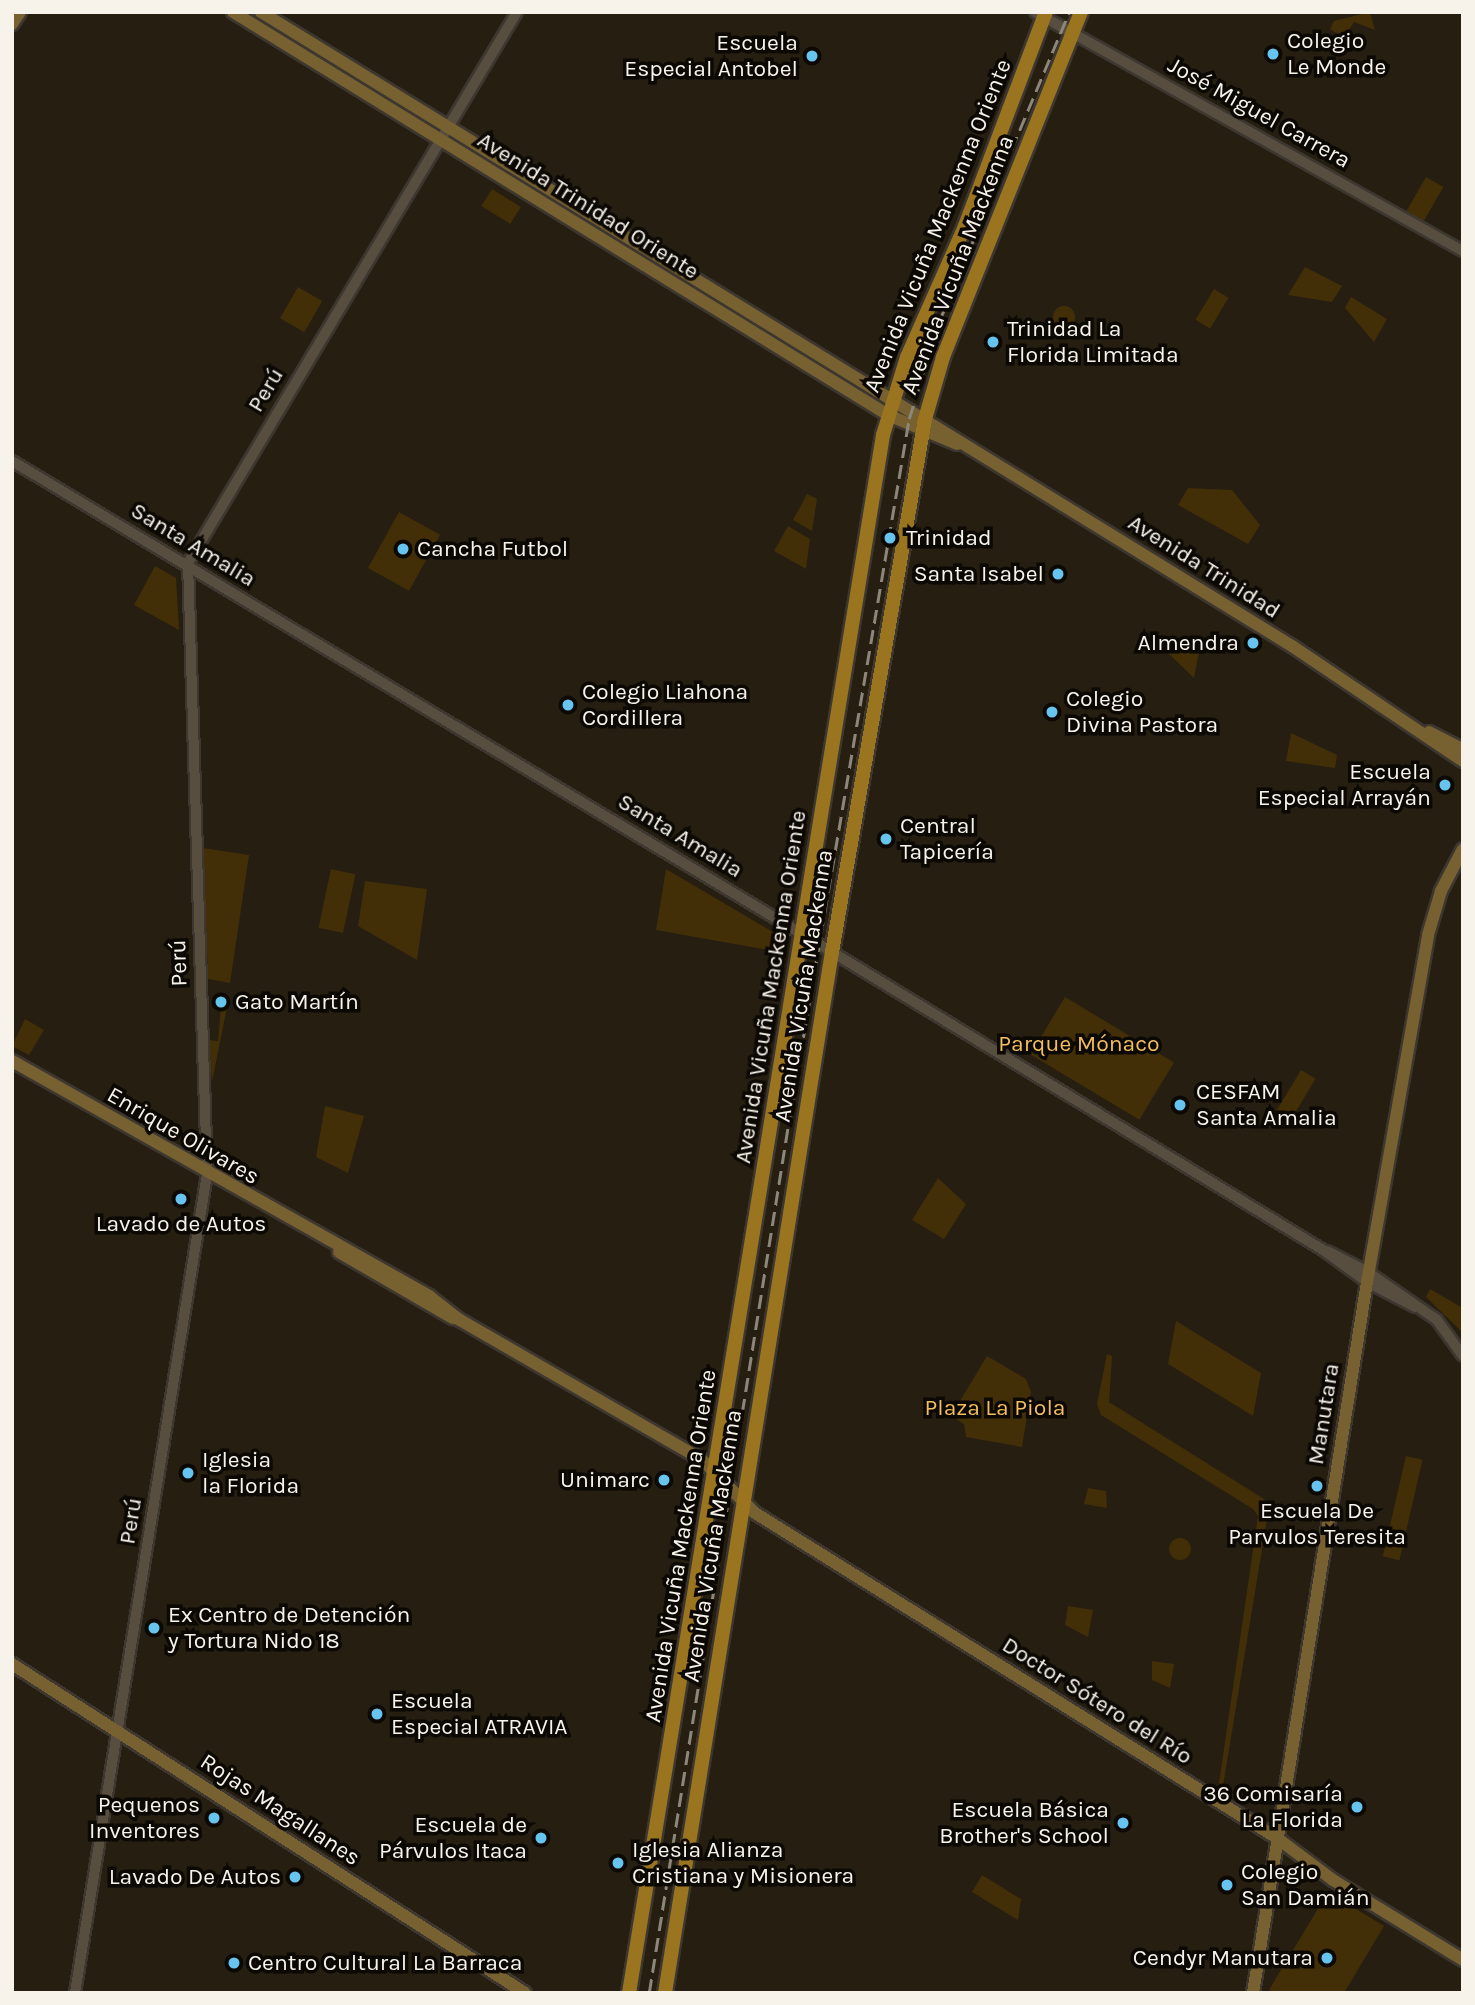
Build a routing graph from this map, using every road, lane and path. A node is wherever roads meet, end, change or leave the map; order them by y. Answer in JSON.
{"nodes":[{"id":1,"x":20,"y":12,"type":"edge"},
{"id":2,"x":233,"y":12,"type":"edge"},
{"id":3,"x":261,"y":12,"type":"edge"},
{"id":4,"x":517,"y":12,"type":"edge"},
{"id":5,"x":1081,"y":12,"type":"edge"},
{"id":6,"x":1042,"y":14,"type":"edge"},
{"id":7,"x":12,"y":24,"type":"edge"},
{"id":8,"x":1072,"y":33,"type":"junction"},
{"id":9,"x":448,"y":126,"type":"junction"},
{"id":10,"x":440,"y":139,"type":"junction"},
{"id":11,"x":1463,"y":251,"type":"edge"},
{"id":12,"x":892,"y":399,"type":"junction"},
{"id":13,"x":888,"y":415,"type":"junction"},
{"id":14,"x":924,"y":425,"type":"junction"},
{"id":15,"x":12,"y":461,"type":"edge"},
{"id":16,"x":187,"y":566,"type":"junction"},
{"id":17,"x":1422,"y":730,"type":"junction"},
{"id":18,"x":1463,"y":749,"type":"edge"},
{"id":19,"x":1463,"y":761,"type":"edge"},
{"id":20,"x":1463,"y":849,"type":"edge"},
{"id":21,"x":803,"y":934,"type":"junction"},
{"id":22,"x":832,"y":952,"type":"junction"},
{"id":23,"x":12,"y":1061,"type":"edge"},
{"id":24,"x":207,"y":1174,"type":"junction"},
{"id":25,"x":1368,"y":1277,"type":"junction"},
{"id":26,"x":1463,"y":1356,"type":"edge"},
{"id":27,"x":716,"y":1471,"type":"junction"},
{"id":28,"x":743,"y":1503,"type":"junction"},
{"id":29,"x":12,"y":1664,"type":"edge"},
{"id":30,"x":117,"y":1731,"type":"junction"},
{"id":31,"x":1277,"y":1838,"type":"junction"},
{"id":32,"x":1463,"y":1959,"type":"edge"},
{"id":33,"x":75,"y":1993,"type":"edge"},
{"id":34,"x":525,"y":1993,"type":"edge"},
{"id":35,"x":629,"y":1993,"type":"edge"},
{"id":36,"x":665,"y":1993,"type":"edge"},
{"id":37,"x":1253,"y":1993,"type":"edge"}],
"edges":[{"from":1,"to":7,"type":"main road"},
{"from":2,"to":10,"type":"main road","name":"Avenida Trinidad Oriente"},
{"from":3,"to":9,"type":"main road","name":"Avenida Trinidad Oriente"},
{"from":4,"to":9,"type":"street","name":"Perú"},
{"from":5,"to":8,"type":"main road","name":"Avenida Vicuña Mackenna"},
{"from":6,"to":8,"type":"street","name":"José Miguel Carrera"},
{"from":6,"to":12,"type":"main road","name":"Avenida Vicuña Mackenna Oriente"},
{"from":8,"to":11,"type":"street","name":"José Miguel Carrera"},
{"from":8,"to":14,"type":"main road","name":"Avenida Vicuña Mackenna"},
{"from":9,"to":10,"type":"street","name":"Perú"},
{"from":9,"to":12,"type":"main road","name":"Avenida Trinidad Oriente"},
{"from":10,"to":13,"type":"main road","name":"Avenida Trinidad Oriente"},
{"from":10,"to":16,"type":"street","name":"Perú"},
{"from":12,"to":13,"type":"main road","name":"Avenida Vicuña Mackenna Oriente"},
{"from":12,"to":14,"type":"main road","name":"Avenida Trinidad Oriente"},
{"from":13,"to":14,"type":"main road","name":"Avenida Trinidad Oriente"},
{"from":13,"to":21,"type":"main road","name":"Avenida Vicuña Mackenna Oriente"},
{"from":14,"to":17,"type":"main road","name":"Avenida Trinidad"},
{"from":14,"to":22,"type":"main road","name":"Avenida Vicuña Mackenna"},
{"from":15,"to":16,"type":"street","name":"Santa Amalia"},
{"from":16,"to":21,"type":"street","name":"Santa Amalia"},
{"from":16,"to":24,"type":"street","name":"Perú"},
{"from":17,"to":18,"type":"main road","name":"Avenida Trinidad"},
{"from":17,"to":19,"type":"main road","name":"Avenida Trinidad"},
{"from":20,"to":25,"type":"main road","name":"Manutara"},
{"from":21,"to":22,"type":"street","name":"Santa Amalia"},
{"from":21,"to":27,"type":"main road","name":"Avenida Vicuña Mackenna Oriente"},
{"from":22,"to":25,"type":"street","name":"Santa Amalia"},
{"from":22,"to":28,"type":"main road","name":"Avenida Vicuña Mackenna"},
{"from":23,"to":24,"type":"main road","name":"Enrique Olivares"},
{"from":24,"to":27,"type":"main road","name":"Enrique Olivares"},
{"from":24,"to":30,"type":"street","name":"Perú"},
{"from":25,"to":26,"type":"street","name":"Santa Amalia"},
{"from":25,"to":31,"type":"main road","name":"Manutara"},
{"from":27,"to":28,"type":"main road","name":"Enrique Olivares"},
{"from":27,"to":35,"type":"main road","name":"Avenida Vicuña Mackenna Oriente"},
{"from":28,"to":31,"type":"main road","name":"Doctor Sótero del Río"},
{"from":28,"to":36,"type":"main road","name":"Avenida Vicuña Mackenna"},
{"from":29,"to":30,"type":"main road","name":"Rojas Magallanes"},
{"from":30,"to":33,"type":"street","name":"Perú"},
{"from":30,"to":34,"type":"main road","name":"Rojas Magallanes"},
{"from":31,"to":32,"type":"main road","name":"Doctor Sótero del Río"},
{"from":31,"to":37,"type":"main road","name":"Manutara"}]}
